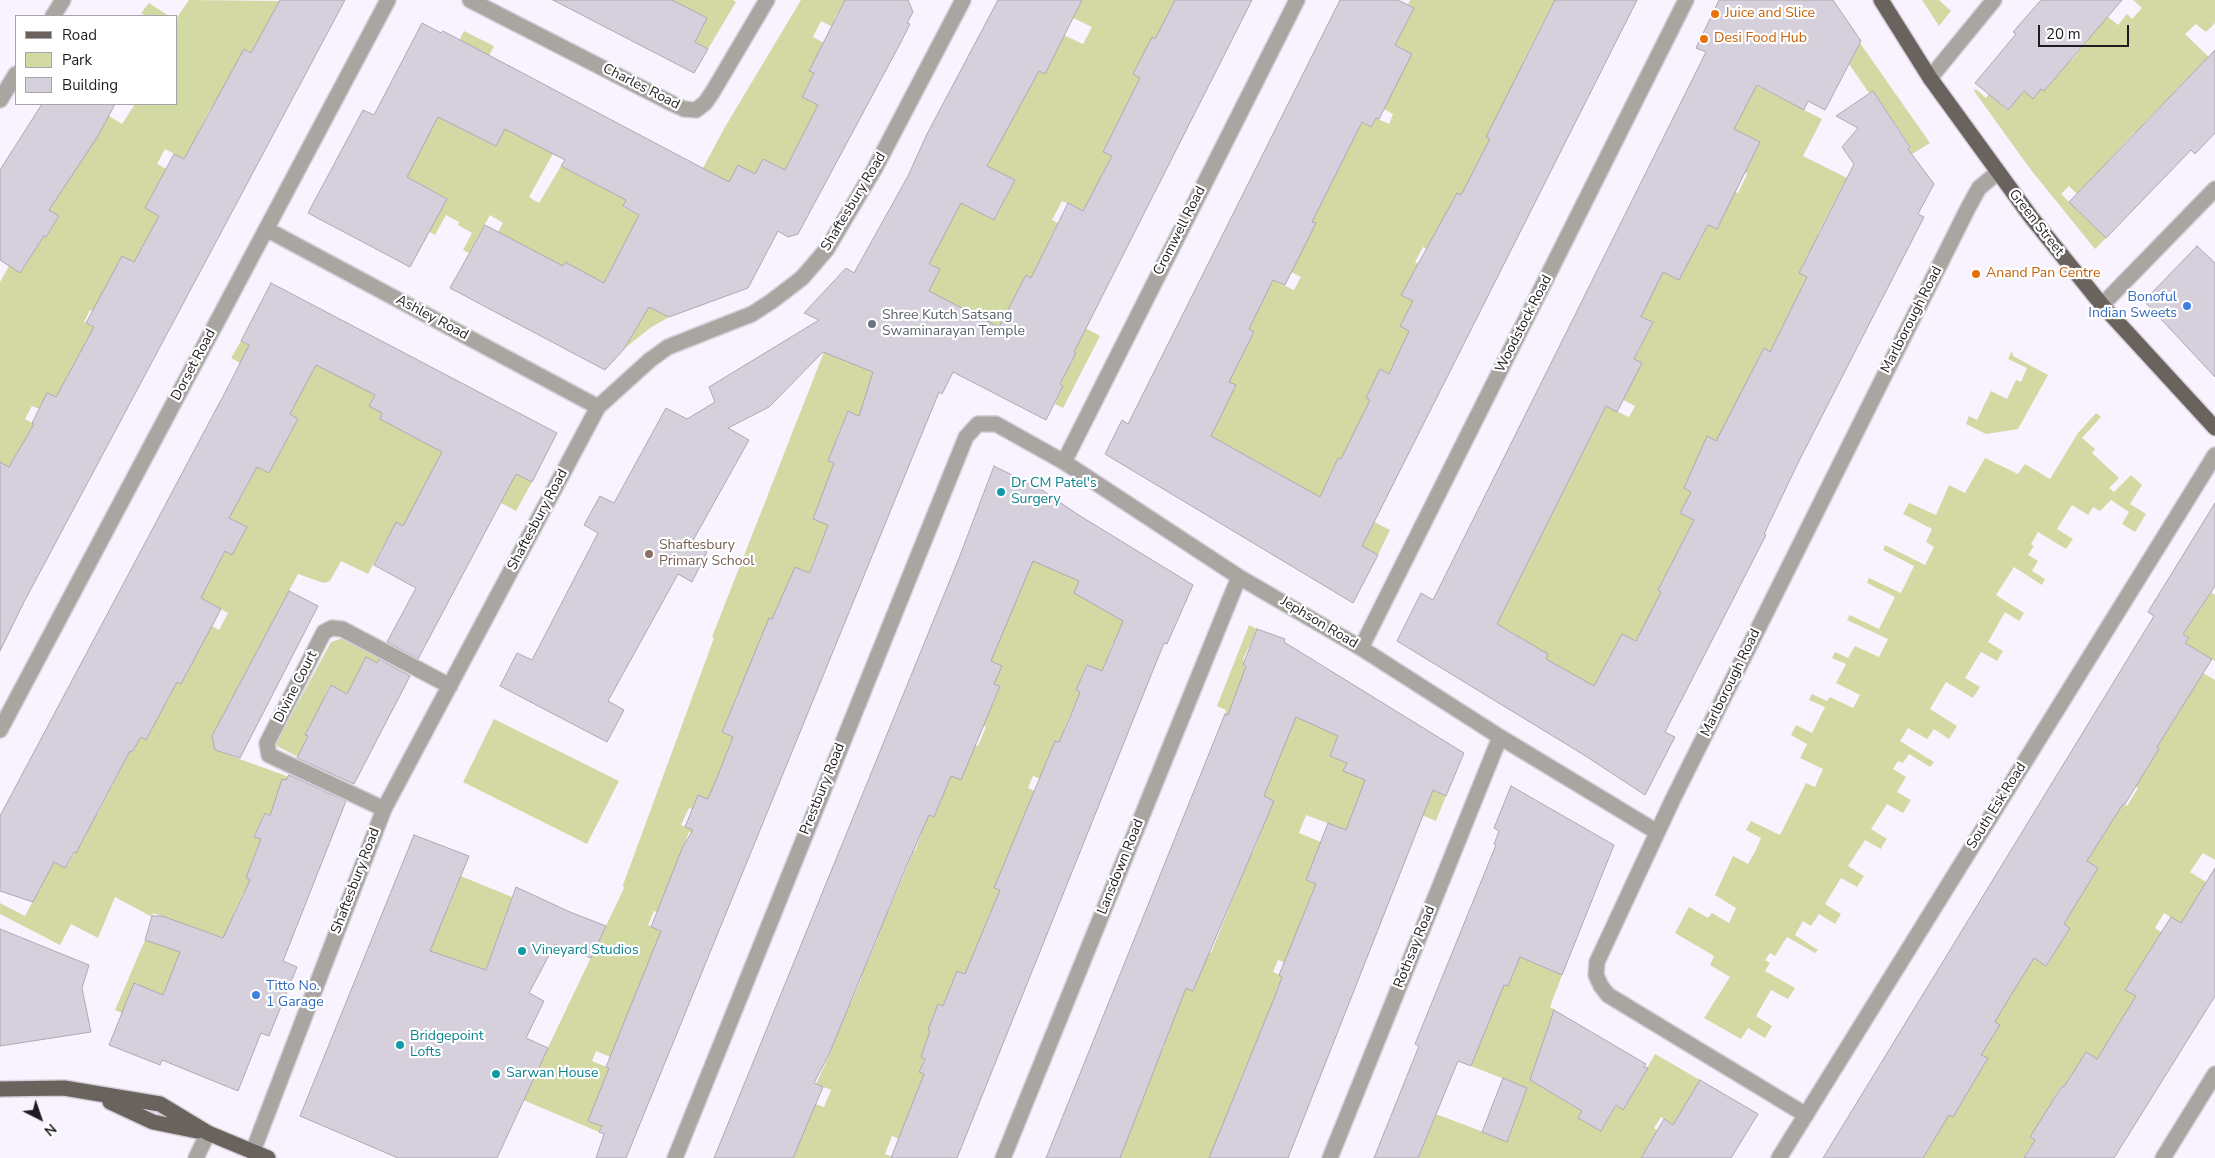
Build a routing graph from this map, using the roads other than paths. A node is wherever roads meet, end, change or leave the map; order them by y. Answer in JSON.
{"nodes":[{"id":1,"x":63,"y":0,"type":"edge"},
{"id":2,"x":388,"y":0,"type":"edge"},
{"id":3,"x":470,"y":0,"type":"edge"},
{"id":4,"x":767,"y":0,"type":"edge"},
{"id":5,"x":963,"y":0,"type":"edge"},
{"id":6,"x":1297,"y":0,"type":"edge"},
{"id":7,"x":1686,"y":0,"type":"edge"},
{"id":8,"x":1881,"y":0,"type":"edge"},
{"id":9,"x":1994,"y":0,"type":"edge"},
{"id":10,"x":54,"y":15,"type":"edge"},
{"id":11,"x":15,"y":76,"type":"edge"},
{"id":12,"x":1930,"y":78,"type":"junction"},
{"id":13,"x":0,"y":100,"type":"edge"},
{"id":14,"x":1997,"y":173,"type":"junction"},
{"id":15,"x":2215,"y":190,"type":"edge"},
{"id":16,"x":266,"y":229,"type":"junction"},
{"id":17,"x":2102,"y":304,"type":"junction"},
{"id":18,"x":598,"y":407,"type":"junction"},
{"id":19,"x":978,"y":424,"type":"joint"},
{"id":20,"x":2215,"y":428,"type":"edge"},
{"id":21,"x":2215,"y":455,"type":"edge"},
{"id":22,"x":1064,"y":462,"type":"junction"},
{"id":23,"x":1239,"y":577,"type":"junction"},
{"id":24,"x":1362,"y":648,"type":"junction"},
{"id":25,"x":450,"y":686,"type":"junction"},
{"id":26,"x":0,"y":730,"type":"edge"},
{"id":27,"x":1500,"y":737,"type":"junction"},
{"id":28,"x":384,"y":808,"type":"junction"},
{"id":29,"x":1657,"y":832,"type":"junction"},
{"id":30,"x":2215,"y":1074,"type":"edge"},
{"id":31,"x":0,"y":1089,"type":"edge"},
{"id":32,"x":1806,"y":1115,"type":"junction"},
{"id":33,"x":208,"y":1133,"type":"junction"},
{"id":34,"x":253,"y":1152,"type":"junction"},
{"id":35,"x":196,"y":1158,"type":"edge"},
{"id":36,"x":268,"y":1158,"type":"edge"},
{"id":37,"x":675,"y":1158,"type":"edge"},
{"id":38,"x":1003,"y":1158,"type":"edge"},
{"id":39,"x":1330,"y":1158,"type":"edge"},
{"id":40,"x":1780,"y":1158,"type":"edge"},
{"id":41,"x":2163,"y":1158,"type":"edge"}],
"edges":[{"from":1,"to":10,"type":"street"},
{"from":2,"to":16,"type":"street","name":"Dorset Road"},
{"from":3,"to":4,"type":"street","name":"Charles Road"},
{"from":5,"to":18,"type":"street","name":"Shaftesbury Road"},
{"from":6,"to":22,"type":"street","name":"Cromwell Road"},
{"from":7,"to":24,"type":"street","name":"Woodstock Road"},
{"from":8,"to":12,"type":"main road","name":"Green Street"},
{"from":9,"to":12,"type":"street"},
{"from":11,"to":13,"type":"street"},
{"from":12,"to":14,"type":"main road","name":"Green Street"},
{"from":14,"to":17,"type":"main road","name":"Green Street"},
{"from":14,"to":29,"type":"street","name":"Marlborough Road"},
{"from":15,"to":17,"type":"street"},
{"from":16,"to":18,"type":"street","name":"Ashley Road"},
{"from":16,"to":26,"type":"street","name":"Dorset Road"},
{"from":17,"to":20,"type":"main road","name":"Green Street"},
{"from":18,"to":25,"type":"street","name":"Shaftesbury Road"},
{"from":19,"to":22,"type":"street","name":"Jephson Road"},
{"from":19,"to":37,"type":"street","name":"Prestbury Road"},
{"from":21,"to":32,"type":"street","name":"South Esk Road"},
{"from":22,"to":23,"type":"street","name":"Jephson Road"},
{"from":23,"to":24,"type":"street","name":"Jephson Road"},
{"from":23,"to":38,"type":"street","name":"Lansdown Road"},
{"from":24,"to":27,"type":"street","name":"Jephson Road"},
{"from":25,"to":28,"type":"street","name":"Shaftesbury Road"},
{"from":25,"to":28,"type":"street","name":"Divine Court"},
{"from":27,"to":29,"type":"street","name":"Jephson Road"},
{"from":27,"to":39,"type":"street","name":"Rothsay Road"},
{"from":28,"to":34,"type":"street","name":"Shaftesbury Road"},
{"from":29,"to":32,"type":"street","name":"Marlborough Road"},
{"from":30,"to":41,"type":"street"},
{"from":31,"to":33,"type":"main road"},
{"from":32,"to":40,"type":"street","name":"South Esk Road"},
{"from":33,"to":34,"type":"main road"},
{"from":33,"to":35,"type":"street"},
{"from":34,"to":36,"type":"main road"}]}
